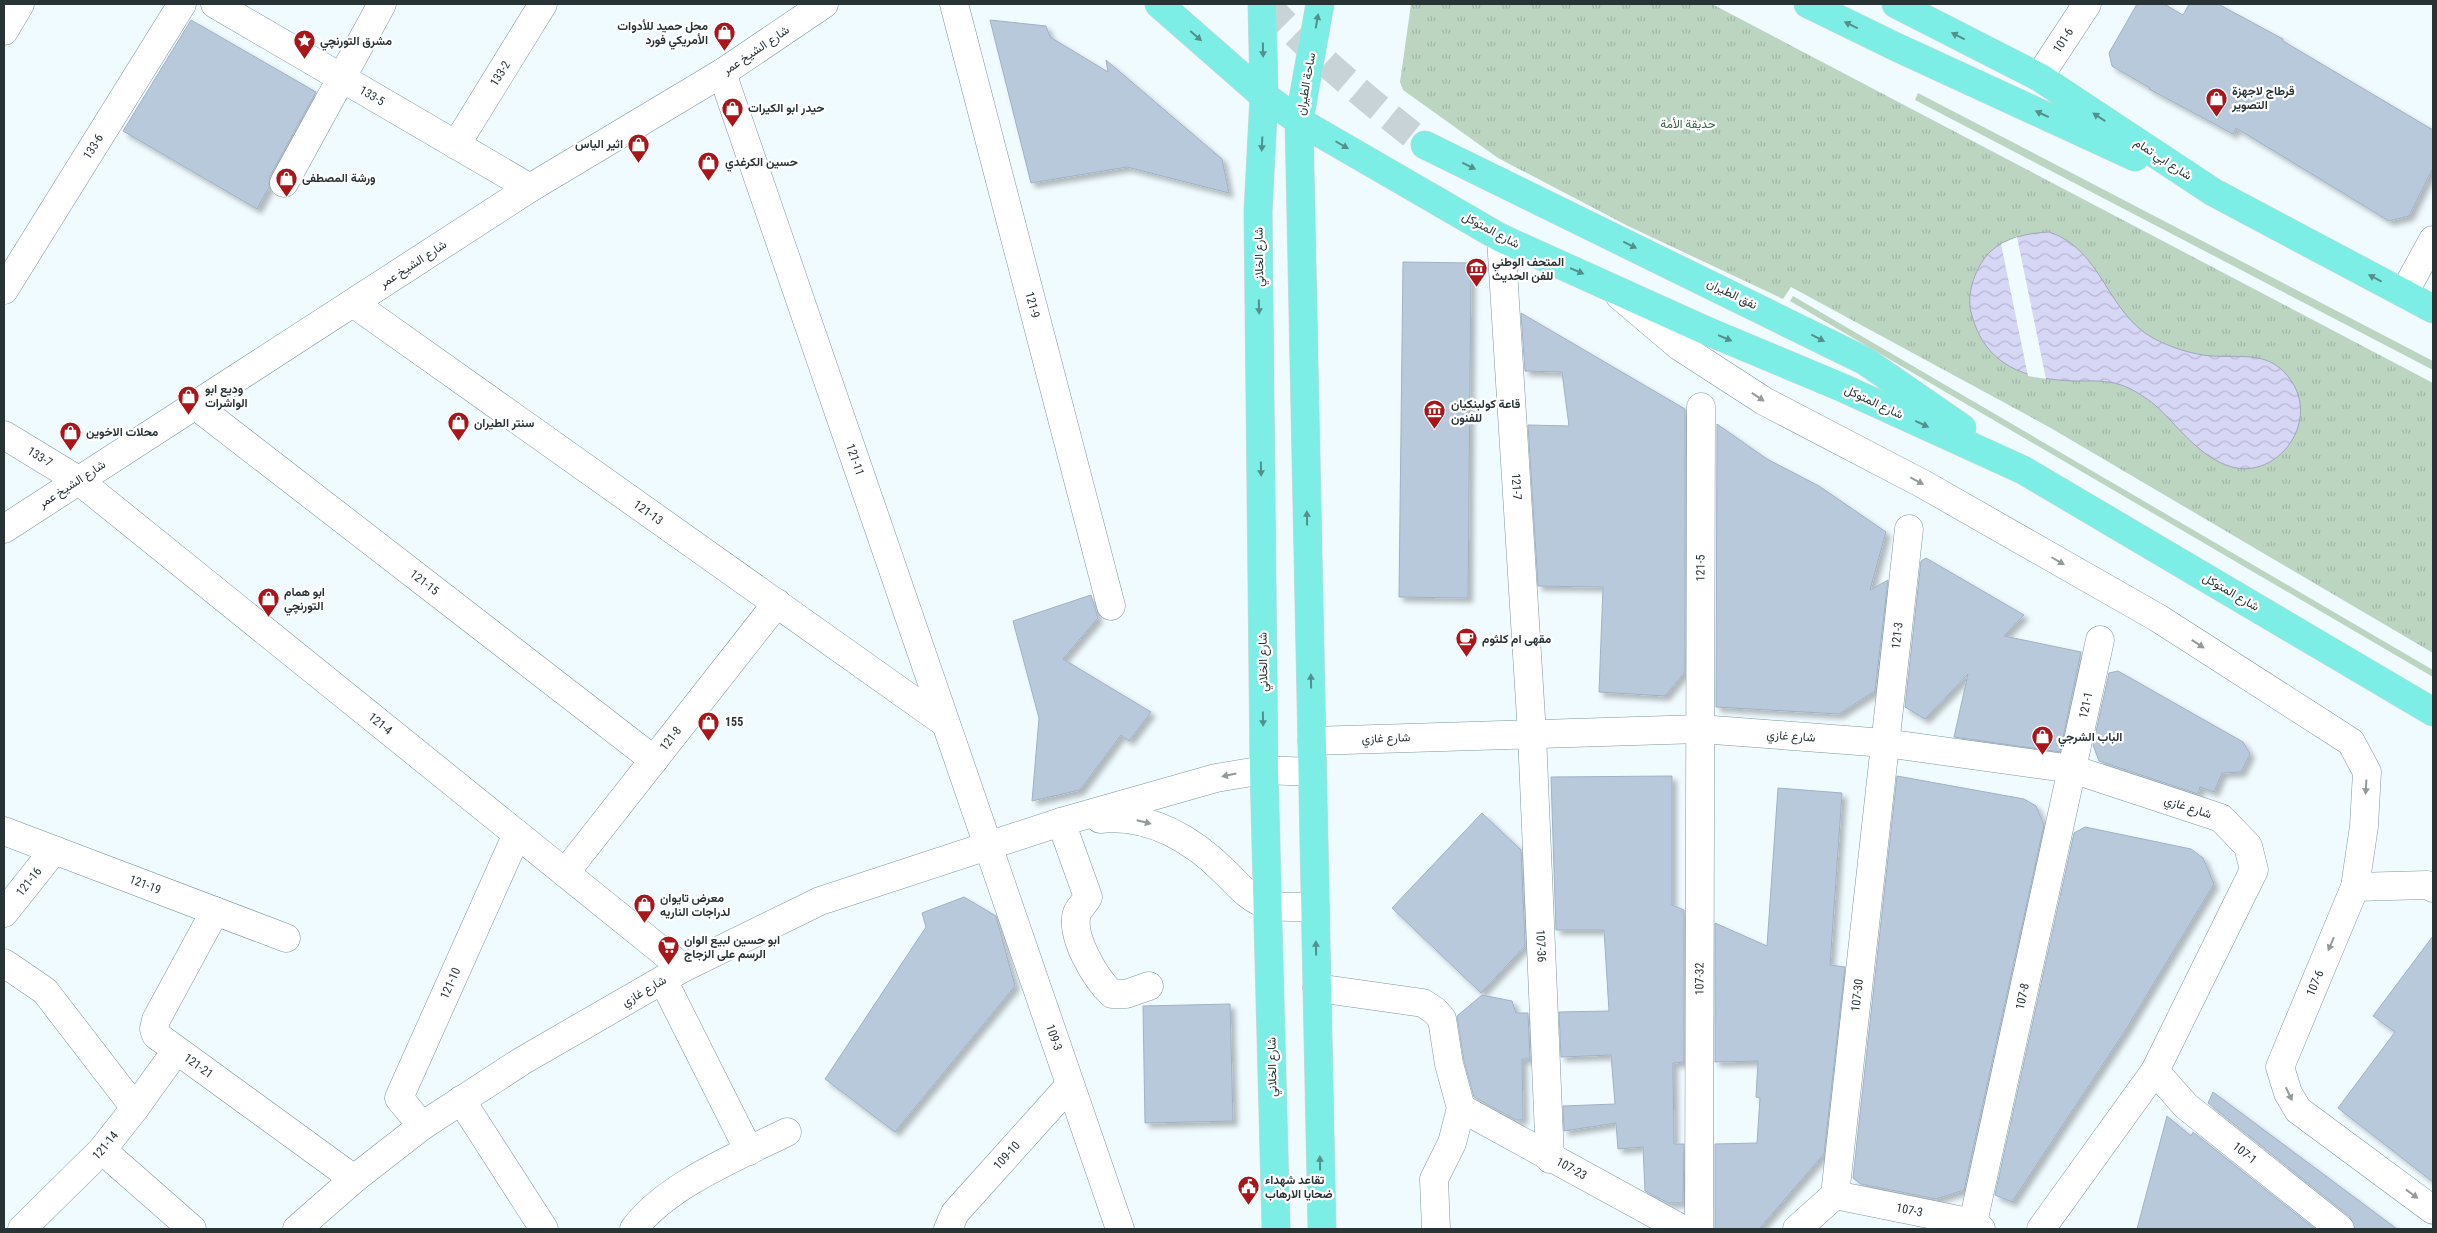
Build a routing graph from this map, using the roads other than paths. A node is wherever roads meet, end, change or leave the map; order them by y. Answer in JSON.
{"nodes":[{"id":1,"x":20,"y":4,"type":"edge"},
{"id":2,"x":182,"y":4,"type":"edge"},
{"id":3,"x":215,"y":4,"type":"edge"},
{"id":4,"x":382,"y":4,"type":"edge"},
{"id":5,"x":543,"y":4,"type":"edge"},
{"id":6,"x":824,"y":4,"type":"edge"},
{"id":7,"x":954,"y":4,"type":"edge"},
{"id":8,"x":1159,"y":4,"type":"edge"},
{"id":9,"x":1262,"y":4,"type":"edge"},
{"id":10,"x":1320,"y":4,"type":"edge"},
{"id":11,"x":1808,"y":4,"type":"edge"},
{"id":12,"x":1896,"y":4,"type":"edge"},
{"id":13,"x":2087,"y":4,"type":"edge"},
{"id":14,"x":4,"y":31,"type":"edge"},
{"id":15,"x":722,"y":73,"type":"junction"},
{"id":16,"x":2039,"y":77,"type":"junction"},
{"id":17,"x":343,"y":78,"type":"junction"},
{"id":18,"x":1264,"y":96,"type":"junction"},
{"id":19,"x":1300,"y":121,"type":"junction"},
{"id":20,"x":456,"y":145,"type":"junction"},
{"id":21,"x":1425,"y":145,"type":"tunnel mouth"},
{"id":22,"x":284,"y":183,"type":"dead end"},
{"id":23,"x":530,"y":188,"type":"junction"},
{"id":24,"x":2213,"y":192,"type":"junction"},
{"id":25,"x":1501,"y":238,"type":"junction"},
{"id":26,"x":2433,"y":240,"type":"edge"},
{"id":27,"x":1607,"y":284,"type":"junction"},
{"id":28,"x":4,"y":290,"type":"edge"},
{"id":29,"x":2404,"y":293,"type":"junction"},
{"id":30,"x":353,"y":303,"type":"junction"},
{"id":31,"x":2433,"y":309,"type":"edge"},
{"id":32,"x":195,"y":405,"type":"junction"},
{"id":33,"x":1701,"y":407,"type":"dead end"},
{"id":34,"x":4,"y":434,"type":"edge"},
{"id":35,"x":2023,"y":470,"type":"junction"},
{"id":36,"x":78,"y":480,"type":"junction"},
{"id":37,"x":1909,"y":528,"type":"dead end"},
{"id":38,"x":4,"y":529,"type":"edge"},
{"id":39,"x":777,"y":603,"type":"junction"},
{"id":40,"x":1111,"y":606,"type":"dead end"},
{"id":41,"x":2100,"y":640,"type":"dead end"},
{"id":42,"x":2433,"y":712,"type":"edge"},
{"id":43,"x":945,"y":722,"type":"junction"},
{"id":44,"x":1700,"y":728,"type":"junction"},
{"id":45,"x":1532,"y":734,"type":"junction"},
{"id":46,"x":1312,"y":741,"type":"junction"},
{"id":47,"x":1885,"y":743,"type":"junction"},
{"id":48,"x":654,"y":760,"type":"junction"},
{"id":49,"x":2072,"y":769,"type":"junction"},
{"id":50,"x":1264,"y":770,"type":"junction"},
{"id":51,"x":1312,"y":772,"type":"junction"},
{"id":52,"x":1061,"y":822,"type":"junction"},
{"id":53,"x":4,"y":831,"type":"edge"},
{"id":54,"x":517,"y":834,"type":"junction"},
{"id":55,"x":987,"y":846,"type":"junction"},
{"id":56,"x":54,"y":850,"type":"junction"},
{"id":57,"x":565,"y":873,"type":"junction"},
{"id":58,"x":2355,"y":887,"type":"junction"},
{"id":59,"x":2433,"y":888,"type":"edge"},
{"id":60,"x":1268,"y":905,"type":"junction"},
{"id":61,"x":1315,"y":908,"type":"junction"},
{"id":62,"x":215,"y":911,"type":"junction"},
{"id":63,"x":4,"y":913,"type":"edge"},
{"id":64,"x":286,"y":938,"type":"dead end"},
{"id":65,"x":4,"y":963,"type":"edge"},
{"id":66,"x":673,"y":974,"type":"junction"},
{"id":67,"x":1149,"y":986,"type":"dead end"},
{"id":68,"x":1317,"y":988,"type":"junction"},
{"id":69,"x":176,"y":1051,"type":"junction"},
{"id":70,"x":2155,"y":1071,"type":"junction"},
{"id":71,"x":1070,"y":1085,"type":"junction"},
{"id":72,"x":461,"y":1100,"type":"junction"},
{"id":73,"x":135,"y":1108,"type":"junction"},
{"id":74,"x":1461,"y":1108,"type":"junction"},
{"id":75,"x":422,"y":1126,"type":"junction"},
{"id":76,"x":787,"y":1132,"type":"dead end"},
{"id":77,"x":102,"y":1150,"type":"junction"},
{"id":78,"x":748,"y":1151,"type":"junction"},
{"id":79,"x":1550,"y":1159,"type":"junction"},
{"id":80,"x":354,"y":1179,"type":"junction"},
{"id":81,"x":1835,"y":1195,"type":"junction"},
{"id":82,"x":2433,"y":1210,"type":"edge"},
{"id":83,"x":1644,"y":1221,"type":"edge"},
{"id":84,"x":1977,"y":1226,"type":"edge"},
{"id":85,"x":22,"y":1229,"type":"edge"},
{"id":86,"x":192,"y":1229,"type":"edge"},
{"id":87,"x":298,"y":1229,"type":"edge"},
{"id":88,"x":544,"y":1229,"type":"edge"},
{"id":89,"x":634,"y":1229,"type":"edge"},
{"id":90,"x":948,"y":1229,"type":"edge"},
{"id":91,"x":1120,"y":1229,"type":"edge"},
{"id":92,"x":1276,"y":1229,"type":"edge"},
{"id":93,"x":1322,"y":1229,"type":"edge"},
{"id":94,"x":1436,"y":1229,"type":"edge"},
{"id":95,"x":1682,"y":1229,"type":"edge"},
{"id":96,"x":1698,"y":1229,"type":"edge"},
{"id":97,"x":1797,"y":1229,"type":"edge"},
{"id":98,"x":2041,"y":1229,"type":"edge"},
{"id":99,"x":2340,"y":1229,"type":"edge"}],
"edges":[{"from":1,"to":14,"type":"street"},
{"from":2,"to":28,"type":"street","name":"133-6"},
{"from":3,"to":17,"type":"street","name":"133-5"},
{"from":4,"to":17,"type":"street"},
{"from":5,"to":20,"type":"street","name":"133-2"},
{"from":6,"to":15,"type":"street","name":"شارع الشيخ عمر"},
{"from":7,"to":40,"type":"street","name":"121-9"},
{"from":8,"to":18,"type":"main road","name":"ساحة الطيران","one_way":true},
{"from":9,"to":18,"type":"main road","one_way":true},
{"from":19,"to":10,"type":"main road","name":"ساحة الطيران","one_way":true},
{"from":24,"to":11,"type":"main road","one_way":true},
{"from":16,"to":12,"type":"main road","name":"شارع ابي تمام","one_way":true},
{"from":13,"to":16,"type":"street","name":"101-6"},
{"from":15,"to":23,"type":"street","name":"شارع الشيخ عمر"},
{"from":15,"to":43,"type":"street","name":"121-11"},
{"from":24,"to":16,"type":"main road","name":"شارع ابي تمام","one_way":true},
{"from":17,"to":20,"type":"street","name":"133-5"},
{"from":17,"to":22,"type":"street"},
{"from":18,"to":19,"type":"main road","name":"ساحة الطيران"},
{"from":18,"to":50,"type":"main road","name":"شارع الخلاني","one_way":true},
{"from":19,"to":25,"type":"main road","name":"شارع المتوكل","one_way":true},
{"from":46,"to":19,"type":"main road","one_way":true},
{"from":20,"to":23,"type":"street","name":"133-5"},
{"from":21,"to":35,"type":"main road","name":"نفق الطيران","one_way":true},
{"from":23,"to":30,"type":"street","name":"شارع الشيخ عمر"},
{"from":29,"to":24,"type":"main road","name":"شارع ابي تمام","one_way":true},
{"from":25,"to":27,"type":"main road","name":"شارع المتوكل","one_way":true},
{"from":25,"to":45,"type":"street","name":"121-7"},
{"from":26,"to":29,"type":"street"},
{"from":27,"to":35,"type":"main road","name":"شارع المتوكل","one_way":true},
{"from":27,"to":58,"type":"street","name":"107-6","one_way":true},
{"from":29,"to":31,"type":"main road","name":"شارع ابي تمام"},
{"from":30,"to":32,"type":"street","name":"شارع الشيخ عمر"},
{"from":30,"to":39,"type":"street","name":"121-13"},
{"from":32,"to":36,"type":"street","name":"شارع الشيخ عمر"},
{"from":32,"to":48,"type":"street","name":"121-15"},
{"from":33,"to":44,"type":"street","name":"121-5"},
{"from":34,"to":36,"type":"street","name":"133-7"},
{"from":35,"to":42,"type":"main road","name":"شارع المتوكل"},
{"from":36,"to":38,"type":"street","name":"شارع الشيخ عمر"},
{"from":36,"to":54,"type":"street","name":"121-4"},
{"from":37,"to":47,"type":"street","name":"121-3"},
{"from":39,"to":43,"type":"street","name":"121-13"},
{"from":39,"to":48,"type":"street","name":"121-8"},
{"from":41,"to":49,"type":"street","name":"121-1"},
{"from":43,"to":55,"type":"street","name":"121-11"},
{"from":44,"to":45,"type":"street","name":"شارع غازي"},
{"from":44,"to":47,"type":"street","name":"شارع غازي"},
{"from":44,"to":96,"type":"street","name":"107-32"},
{"from":45,"to":46,"type":"street","name":"شارع غازي"},
{"from":45,"to":79,"type":"street","name":"107-36"},
{"from":46,"to":51,"type":"main road"},
{"from":47,"to":49,"type":"street","name":"شارع غازي"},
{"from":47,"to":81,"type":"street","name":"107-30"},
{"from":48,"to":57,"type":"street","name":"121-8"},
{"from":49,"to":70,"type":"street","name":"شارع غازي"},
{"from":49,"to":84,"type":"street","name":"107-8"},
{"from":50,"to":51,"type":"street","name":"شارع غازي"},
{"from":50,"to":52,"type":"street","name":"شارع غازي","one_way":true},
{"from":50,"to":60,"type":"main road","name":"شارع الخلاني"},
{"from":51,"to":61,"type":"main road"},
{"from":52,"to":55,"type":"street","name":"شارع غازي"},
{"from":52,"to":60,"type":"street","name":"شارع غازي","one_way":true},
{"from":52,"to":67,"type":"street"},
{"from":53,"to":56,"type":"street","name":"121-19"},
{"from":54,"to":57,"type":"street","name":"121-4"},
{"from":54,"to":75,"type":"street","name":"121-10"},
{"from":55,"to":66,"type":"street","name":"شارع غازي"},
{"from":55,"to":71,"type":"street","name":"109-3"},
{"from":56,"to":62,"type":"street","name":"121-19"},
{"from":56,"to":63,"type":"street","name":"121-16"},
{"from":57,"to":66,"type":"street","name":"121-4"},
{"from":58,"to":59,"type":"street"},
{"from":58,"to":82,"type":"street","name":"107-6","one_way":true},
{"from":60,"to":61,"type":"street","name":"شارع غازي"},
{"from":60,"to":92,"type":"main road","name":"شارع الخلاني"},
{"from":68,"to":61,"type":"main road","one_way":true},
{"from":62,"to":64,"type":"street","name":"121-19"},
{"from":62,"to":69,"type":"street","name":"121-21"},
{"from":65,"to":73,"type":"street"},
{"from":66,"to":72,"type":"street","name":"شارع غازي"},
{"from":66,"to":78,"type":"street"},
{"from":68,"to":74,"type":"street"},
{"from":93,"to":68,"type":"main road","one_way":true},
{"from":69,"to":73,"type":"street","name":"121-14"},
{"from":69,"to":80,"type":"street","name":"121-21"},
{"from":70,"to":98,"type":"street"},
{"from":70,"to":99,"type":"street","name":"107-1"},
{"from":71,"to":90,"type":"street","name":"109-10"},
{"from":71,"to":91,"type":"street","name":"109-3"},
{"from":72,"to":75,"type":"street","name":"شارع غازي"},
{"from":72,"to":88,"type":"street"},
{"from":73,"to":77,"type":"street","name":"121-14"},
{"from":74,"to":79,"type":"street","name":"107-23"},
{"from":74,"to":94,"type":"street"},
{"from":75,"to":80,"type":"street","name":"شارع غازي"},
{"from":76,"to":78,"type":"street"},
{"from":77,"to":85,"type":"street","name":"121-14"},
{"from":77,"to":86,"type":"street"},
{"from":78,"to":89,"type":"street"},
{"from":79,"to":83,"type":"street","name":"107-23"},
{"from":80,"to":87,"type":"street","name":"شارع غازي"},
{"from":81,"to":84,"type":"street","name":"107-3"},
{"from":81,"to":97,"type":"street"},
{"from":83,"to":95,"type":"street","name":"107-23"}]}
